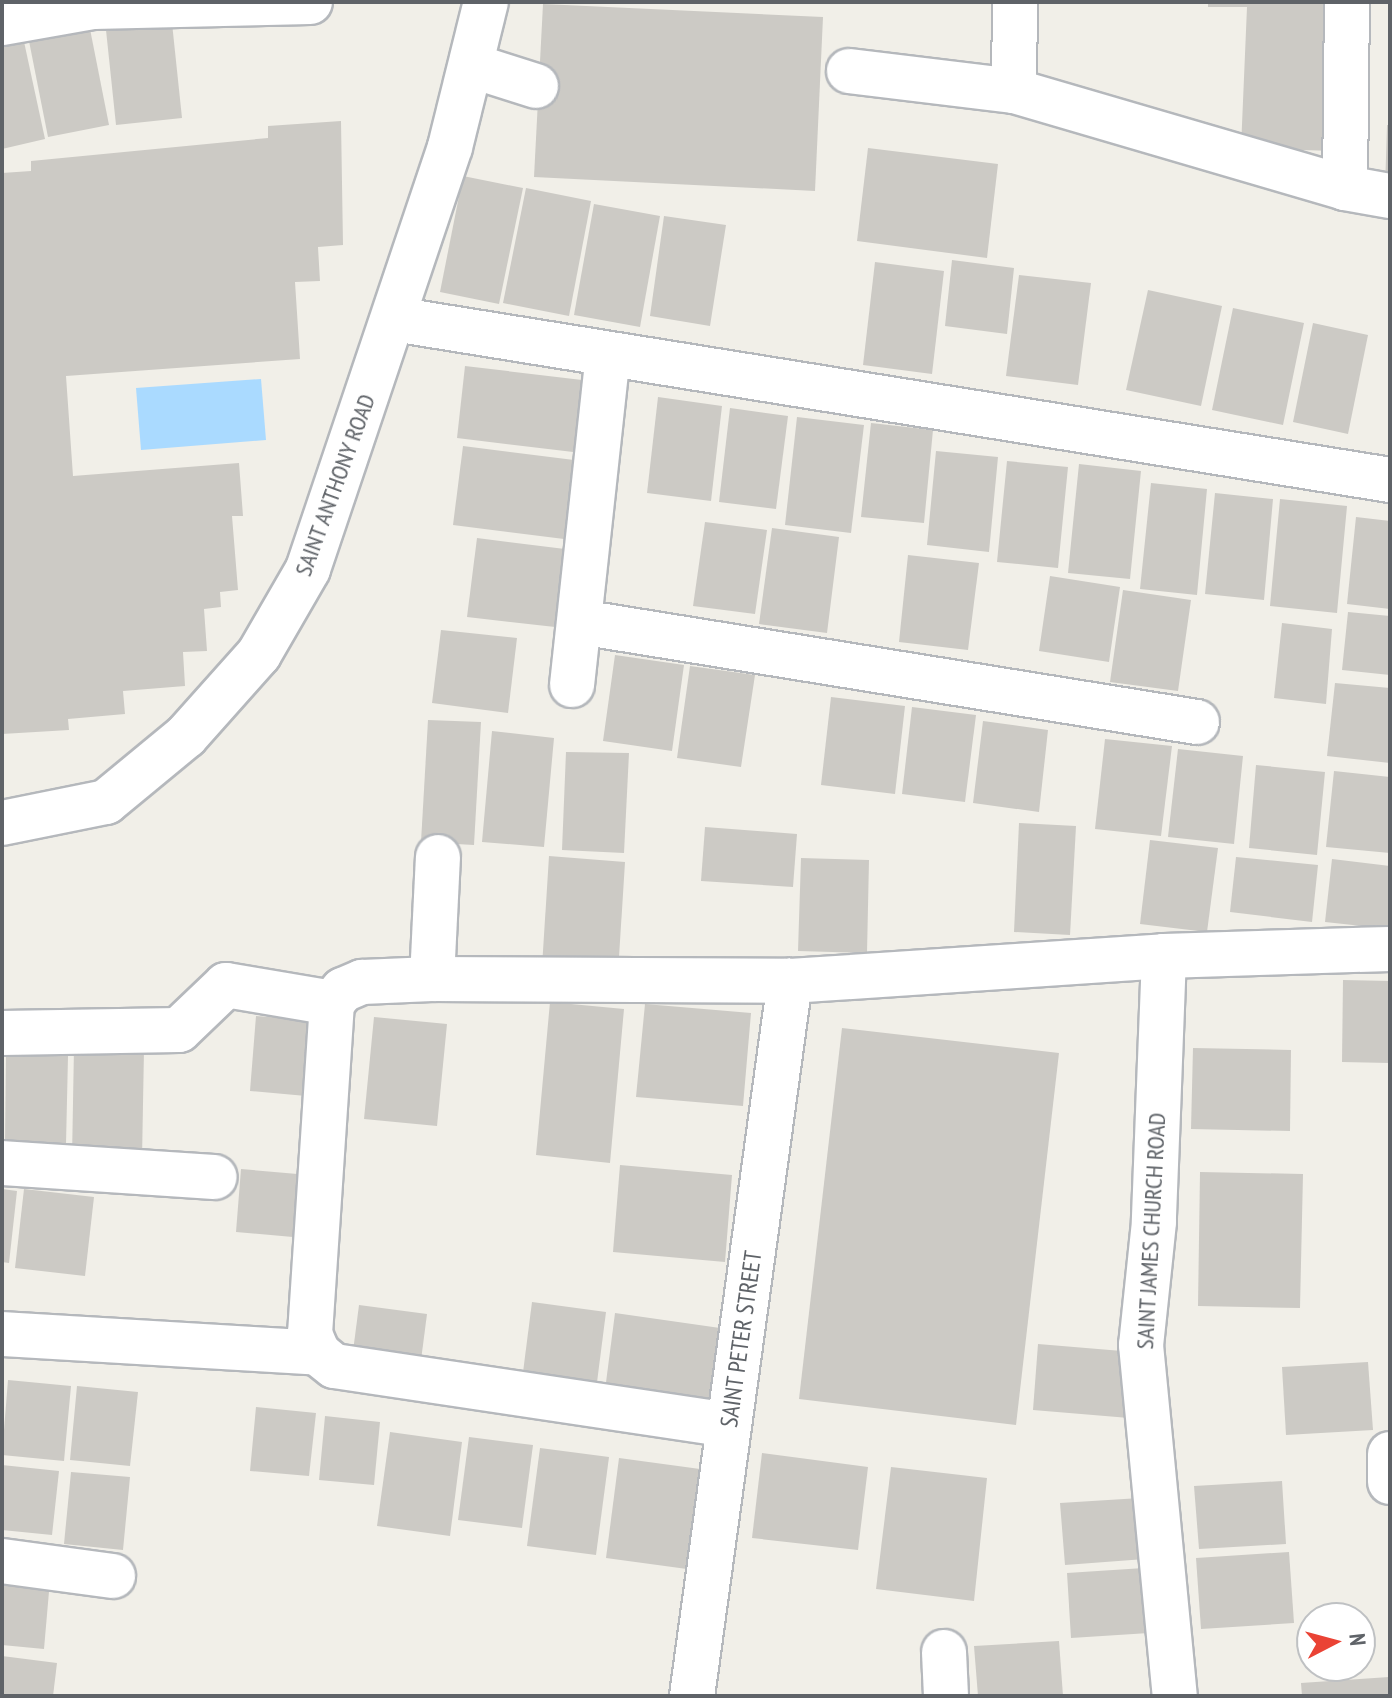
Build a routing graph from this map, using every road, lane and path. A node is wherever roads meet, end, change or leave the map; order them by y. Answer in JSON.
{"nodes":[{"id":1,"x":310,"y":2,"type":"edge"},
{"id":2,"x":486,"y":2,"type":"edge"},
{"id":3,"x":1015,"y":2,"type":"edge"},
{"id":4,"x":1347,"y":2,"type":"edge"},
{"id":5,"x":2,"y":23,"type":"edge"},
{"id":6,"x":473,"y":66,"type":"junction"},
{"id":7,"x":849,"y":71,"type":"dead end"},
{"id":8,"x":536,"y":86,"type":"dead end"},
{"id":9,"x":1014,"y":91,"type":"junction"},
{"id":10,"x":1345,"y":188,"type":"junction"},
{"id":11,"x":1390,"y":196,"type":"edge"},
{"id":12,"x":394,"y":319,"type":"junction"},
{"id":13,"x":608,"y":356,"type":"junction"},
{"id":14,"x":1390,"y":480,"type":"edge"},
{"id":15,"x":580,"y":622,"type":"junction"},
{"id":16,"x":572,"y":685,"type":"dead end"},
{"id":17,"x":1197,"y":722,"type":"dead end"},
{"id":18,"x":2,"y":823,"type":"edge"},
{"id":19,"x":438,"y":857,"type":"dead end"},
{"id":20,"x":1390,"y":949,"type":"edge"},
{"id":21,"x":1164,"y":956,"type":"junction"},
{"id":22,"x":432,"y":979,"type":"junction"},
{"id":23,"x":790,"y":981,"type":"junction"},
{"id":24,"x":332,"y":1003,"type":"junction"},
{"id":25,"x":2,"y":1033,"type":"edge"},
{"id":26,"x":2,"y":1163,"type":"edge"},
{"id":27,"x":215,"y":1177,"type":"dead end"},
{"id":28,"x":2,"y":1334,"type":"edge"},
{"id":29,"x":318,"y":1353,"type":"junction"},
{"id":30,"x":729,"y":1425,"type":"junction"},
{"id":31,"x":1390,"y":1454,"type":"edge"},
{"id":32,"x":1390,"y":1482,"type":"edge"},
{"id":33,"x":2,"y":1561,"type":"edge"},
{"id":34,"x":113,"y":1576,"type":"dead end"},
{"id":35,"x":944,"y":1652,"type":"dead end"},
{"id":36,"x":692,"y":1696,"type":"edge"},
{"id":37,"x":946,"y":1696,"type":"edge"},
{"id":38,"x":1175,"y":1696,"type":"edge"}],
"edges":[{"from":1,"to":5,"type":"street"},
{"from":2,"to":6,"type":"street","name":"SAINT ANTHONY ROAD"},
{"from":3,"to":9,"type":"street"},
{"from":4,"to":10,"type":"street"},
{"from":6,"to":8,"type":"street"},
{"from":6,"to":12,"type":"street","name":"SAINT ANTHONY ROAD"},
{"from":7,"to":9,"type":"street"},
{"from":9,"to":10,"type":"street"},
{"from":10,"to":11,"type":"street"},
{"from":12,"to":13,"type":"street"},
{"from":12,"to":18,"type":"street","name":"SAINT ANTHONY ROAD"},
{"from":13,"to":14,"type":"street"},
{"from":13,"to":15,"type":"street"},
{"from":15,"to":16,"type":"street"},
{"from":15,"to":17,"type":"street"},
{"from":19,"to":22,"type":"street"},
{"from":20,"to":21,"type":"street"},
{"from":21,"to":23,"type":"street"},
{"from":21,"to":38,"type":"street","name":"SAINT JAMES CHURCH ROAD"},
{"from":22,"to":23,"type":"street"},
{"from":22,"to":24,"type":"street"},
{"from":23,"to":30,"type":"street","name":"SAINT PETER STREET"},
{"from":24,"to":25,"type":"street"},
{"from":24,"to":29,"type":"street"},
{"from":26,"to":27,"type":"street"},
{"from":28,"to":29,"type":"street"},
{"from":29,"to":30,"type":"street"},
{"from":30,"to":36,"type":"street","name":"SAINT PETER STREET"},
{"from":31,"to":32,"type":"street"},
{"from":33,"to":34,"type":"street"},
{"from":35,"to":37,"type":"street"}]}
